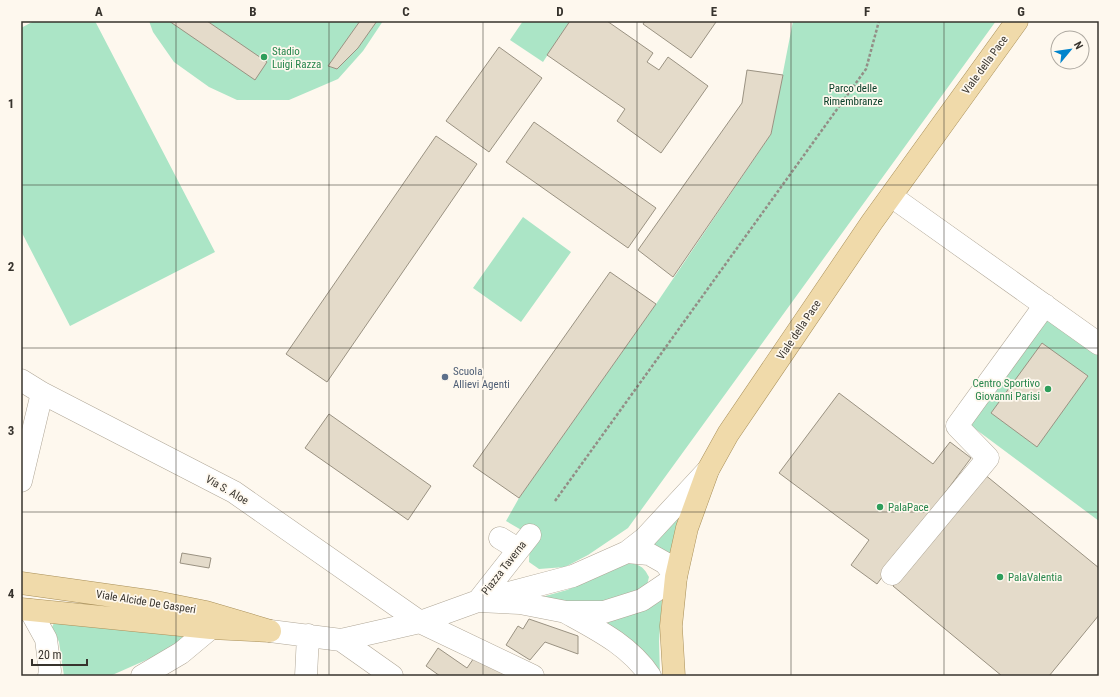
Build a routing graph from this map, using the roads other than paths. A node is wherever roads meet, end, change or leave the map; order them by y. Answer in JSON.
{"nodes":[{"id":1,"x":1017,"y":21,"type":"edge"},
{"id":2,"x":891,"y":196,"type":"junction"},
{"id":3,"x":1044,"y":305,"type":"junction"},
{"id":4,"x":1099,"y":344,"type":"edge"},
{"id":5,"x":21,"y":380,"type":"edge"},
{"id":6,"x":42,"y":393,"type":"junction"},
{"id":7,"x":708,"y":470,"type":"junction"},
{"id":8,"x":21,"y":481,"type":"edge"},
{"id":9,"x":500,"y":538,"type":"dead end"},
{"id":10,"x":627,"y":552,"type":"junction"},
{"id":11,"x":892,"y":574,"type":"dead end"},
{"id":12,"x":676,"y":577,"type":"junction"},
{"id":13,"x":21,"y":584,"type":"edge"},
{"id":14,"x":478,"y":601,"type":"junction"},
{"id":15,"x":25,"y":609,"type":"edge"},
{"id":16,"x":566,"y":612,"type":"junction"},
{"id":17,"x":420,"y":622,"type":"junction"},
{"id":18,"x":211,"y":628,"type":"junction"},
{"id":19,"x":270,"y":631,"type":"junction"},
{"id":20,"x":308,"y":635,"type":"junction"},
{"id":21,"x":341,"y":640,"type":"junction"},
{"id":22,"x":49,"y":676,"type":"edge"},
{"id":23,"x":142,"y":676,"type":"edge"},
{"id":24,"x":306,"y":676,"type":"edge"},
{"id":25,"x":392,"y":676,"type":"edge"},
{"id":26,"x":533,"y":676,"type":"edge"},
{"id":27,"x":650,"y":676,"type":"edge"},
{"id":28,"x":674,"y":676,"type":"edge"}],
"edges":[{"from":1,"to":2,"type":"main road","name":"Viale della Pace"},
{"from":2,"to":3,"type":"street"},
{"from":2,"to":7,"type":"main road","name":"Viale della Pace"},
{"from":3,"to":4,"type":"street"},
{"from":3,"to":11,"type":"street"},
{"from":5,"to":6,"type":"street","name":"Via S. Aloe"},
{"from":6,"to":8,"type":"street"},
{"from":6,"to":17,"type":"street","name":"Via S. Aloe"},
{"from":7,"to":10,"type":"street","name":"Viale Alcide De Gasperi"},
{"from":7,"to":12,"type":"main road","name":"Viale della Pace"},
{"from":9,"to":14,"type":"street","name":"Piazza Taverna"},
{"from":10,"to":12,"type":"street"},
{"from":10,"to":14,"type":"street","name":"Viale Alcide De Gasperi"},
{"from":12,"to":16,"type":"street"},
{"from":12,"to":28,"type":"main road","name":"Viale della Pace"},
{"from":13,"to":19,"type":"main road","name":"Viale Alcide De Gasperi"},
{"from":14,"to":16,"type":"street"},
{"from":14,"to":17,"type":"street","name":"Viale Alcide De Gasperi"},
{"from":15,"to":18,"type":"main road","name":"Viale Alcide De Gasperi"},
{"from":15,"to":22,"type":"street"},
{"from":16,"to":27,"type":"street"},
{"from":17,"to":21,"type":"street","name":"Viale Alcide De Gasperi"},
{"from":17,"to":26,"type":"street","name":"Via S. Aloe"},
{"from":18,"to":19,"type":"main road","name":"Viale Alcide De Gasperi"},
{"from":18,"to":23,"type":"street"},
{"from":19,"to":20,"type":"street","name":"Viale Alcide De Gasperi"},
{"from":20,"to":21,"type":"street","name":"Viale Alcide De Gasperi"},
{"from":20,"to":24,"type":"street"},
{"from":21,"to":25,"type":"street"}]}
